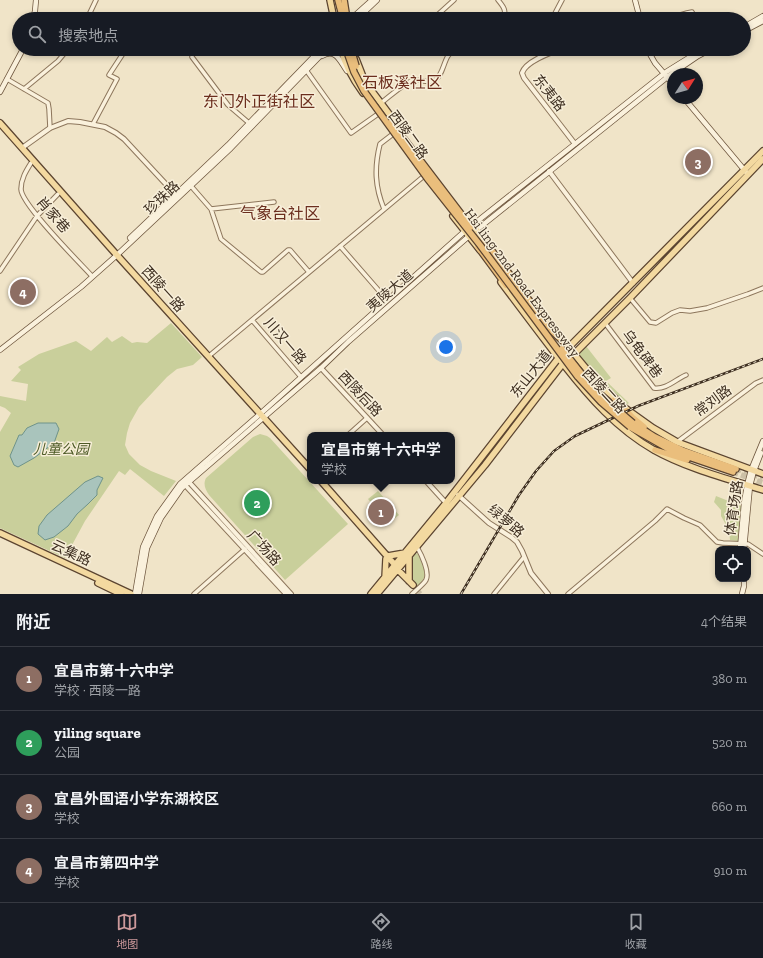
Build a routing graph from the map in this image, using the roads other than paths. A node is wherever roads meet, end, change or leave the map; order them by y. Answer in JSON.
{"nodes":[{"id":1,"x":36,"y":0,"type":"edge"},
{"id":2,"x":96,"y":0,"type":"edge"},
{"id":3,"x":330,"y":0,"type":"edge"},
{"id":4,"x":338,"y":0,"type":"edge"},
{"id":5,"x":344,"y":0,"type":"edge"},
{"id":6,"x":372,"y":0,"type":"edge"},
{"id":7,"x":378,"y":0,"type":"edge"},
{"id":8,"x":454,"y":0,"type":"edge"},
{"id":9,"x":498,"y":0,"type":"edge"},
{"id":10,"x":562,"y":0,"type":"edge"},
{"id":11,"x":634,"y":0,"type":"edge"},
{"id":12,"x":35,"y":12,"type":"edge"},
{"id":13,"x":90,"y":12,"type":"edge"},
{"id":14,"x":333,"y":12,"type":"edge"},
{"id":15,"x":339,"y":12,"type":"edge"},
{"id":16,"x":342,"y":12,"type":"edge"},
{"id":17,"x":345,"y":12,"type":"edge"},
{"id":18,"x":359,"y":12,"type":"edge"},
{"id":19,"x":365,"y":12,"type":"edge"},
{"id":20,"x":441,"y":12,"type":"edge"},
{"id":21,"x":505,"y":12,"type":"edge"},
{"id":22,"x":556,"y":12,"type":"edge"},
{"id":23,"x":635,"y":12,"type":"edge"},
{"id":24,"x":638,"y":12,"type":"edge"},
{"id":25,"x":763,"y":16,"type":"edge"},
{"id":26,"x":763,"y":21,"type":"edge"},
{"id":27,"x":751,"y":23,"type":"edge"},
{"id":28,"x":751,"y":27,"type":"edge"},
{"id":29,"x":19,"y":56,"type":"edge"},
{"id":30,"x":62,"y":56,"type":"edge"},
{"id":31,"x":121,"y":56,"type":"edge"},
{"id":32,"x":313,"y":56,"type":"edge"},
{"id":33,"x":319,"y":56,"type":"edge"},
{"id":34,"x":322,"y":56,"type":"edge"},
{"id":35,"x":336,"y":56,"type":"edge"},
{"id":36,"x":343,"y":56,"type":"edge"},
{"id":37,"x":348,"y":56,"type":"edge"},
{"id":38,"x":354,"y":56,"type":"edge"},
{"id":39,"x":355,"y":56,"type":"edge"},
{"id":40,"x":448,"y":56,"type":"edge"},
{"id":41,"x":542,"y":56,"type":"edge"},
{"id":42,"x":651,"y":56,"type":"edge"},
{"id":43,"x":654,"y":56,"type":"edge"},
{"id":44,"x":693,"y":56,"type":"edge"},
{"id":45,"x":698,"y":56,"type":"edge"},
{"id":46,"x":192,"y":57,"type":"dead end"},
{"id":47,"x":311,"y":64,"type":"junction"},
{"id":48,"x":676,"y":68,"type":"edge"},
{"id":49,"x":677,"y":68,"type":"edge"},
{"id":50,"x":306,"y":70,"type":"junction"},
{"id":51,"x":667,"y":74,"type":"junction"},
{"id":52,"x":352,"y":78,"type":"junction"},
{"id":53,"x":7,"y":79,"type":"junction"},
{"id":54,"x":24,"y":89,"type":"junction"},
{"id":55,"x":0,"y":92,"type":"edge"},
{"id":56,"x":381,"y":103,"type":"junction"},
{"id":57,"x":689,"y":104,"type":"edge"},
{"id":58,"x":693,"y":104,"type":"edge"},
{"id":59,"x":378,"y":114,"type":"junction"},
{"id":60,"x":249,"y":123,"type":"junction"},
{"id":61,"x":94,"y":124,"type":"junction"},
{"id":62,"x":0,"y":125,"type":"edge"},
{"id":63,"x":50,"y":128,"type":"junction"},
{"id":64,"x":393,"y":134,"type":"junction"},
{"id":65,"x":575,"y":144,"type":"junction"},
{"id":66,"x":22,"y":148,"type":"junction"},
{"id":67,"x":763,"y":151,"type":"edge"},
{"id":68,"x":763,"y":159,"type":"edge"},
{"id":69,"x":31,"y":163,"type":"junction"},
{"id":70,"x":549,"y":171,"type":"junction"},
{"id":71,"x":747,"y":172,"type":"junction"},
{"id":72,"x":424,"y":176,"type":"junction"},
{"id":73,"x":191,"y":186,"type":"junction"},
{"id":74,"x":58,"y":194,"type":"junction"},
{"id":75,"x":176,"y":195,"type":"junction"},
{"id":76,"x":274,"y":202,"type":"dead end"},
{"id":77,"x":211,"y":209,"type":"junction"},
{"id":78,"x":384,"y":209,"type":"junction"},
{"id":79,"x":37,"y":216,"type":"junction"},
{"id":80,"x":475,"y":227,"type":"junction"},
{"id":81,"x":467,"y":234,"type":"junction"},
{"id":82,"x":483,"y":243,"type":"junction"},
{"id":83,"x":340,"y":246,"type":"junction"},
{"id":84,"x":478,"y":247,"type":"junction"},
{"id":85,"x":115,"y":255,"type":"junction"},
{"id":86,"x":0,"y":271,"type":"edge"},
{"id":87,"x":309,"y":272,"type":"junction"},
{"id":88,"x":91,"y":275,"type":"junction"},
{"id":89,"x":632,"y":283,"type":"junction"},
{"id":90,"x":763,"y":288,"type":"edge"},
{"id":91,"x":630,"y":298,"type":"junction"},
{"id":92,"x":387,"y":300,"type":"junction"},
{"id":93,"x":252,"y":320,"type":"junction"},
{"id":94,"x":605,"y":323,"type":"junction"},
{"id":95,"x":564,"y":342,"type":"junction"},
{"id":96,"x":0,"y":347,"type":"edge"},
{"id":97,"x":569,"y":348,"type":"junction"},
{"id":98,"x":0,"y":350,"type":"edge"},
{"id":99,"x":574,"y":354,"type":"junction"},
{"id":100,"x":559,"y":355,"type":"junction"},
{"id":101,"x":208,"y":356,"type":"junction"},
{"id":102,"x":563,"y":364,"type":"junction"},
{"id":103,"x":321,"y":368,"type":"junction"},
{"id":104,"x":686,"y":375,"type":"dead end"},
{"id":105,"x":301,"y":377,"type":"junction"},
{"id":106,"x":763,"y":380,"type":"edge"},
{"id":107,"x":615,"y":399,"type":"junction"},
{"id":108,"x":260,"y":417,"type":"junction"},
{"id":109,"x":367,"y":418,"type":"junction"},
{"id":110,"x":631,"y":425,"type":"junction"},
{"id":111,"x":351,"y":432,"type":"edge"},
{"id":112,"x":380,"y":432,"type":"edge"},
{"id":113,"x":763,"y":441,"type":"edge"},
{"id":114,"x":677,"y":442,"type":"junction"},
{"id":115,"x":763,"y":449,"type":"edge"},
{"id":116,"x":655,"y":450,"type":"junction"},
{"id":117,"x":682,"y":450,"type":"junction"},
{"id":118,"x":307,"y":466,"type":"edge"},
{"id":119,"x":307,"y":470,"type":"edge"},
{"id":120,"x":753,"y":470,"type":"junction"},
{"id":121,"x":734,"y":472,"type":"junction"},
{"id":122,"x":763,"y":474,"type":"edge"},
{"id":123,"x":187,"y":484,"type":"junction"},
{"id":124,"x":320,"y":484,"type":"edge"},
{"id":125,"x":324,"y":484,"type":"edge"},
{"id":126,"x":429,"y":484,"type":"edge"},
{"id":127,"x":749,"y":485,"type":"junction"},
{"id":128,"x":763,"y":490,"type":"edge"},
{"id":129,"x":457,"y":494,"type":"junction"},
{"id":130,"x":446,"y":503,"type":"junction"},
{"id":131,"x":0,"y":533,"type":"edge"},
{"id":132,"x":0,"y":536,"type":"edge"},
{"id":133,"x":742,"y":543,"type":"junction"},
{"id":134,"x":417,"y":546,"type":"junction"},
{"id":135,"x":741,"y":546,"type":"edge"},
{"id":136,"x":743,"y":546,"type":"edge"},
{"id":137,"x":245,"y":549,"type":"junction"},
{"id":138,"x":763,"y":554,"type":"edge"},
{"id":139,"x":407,"y":555,"type":"junction"},
{"id":140,"x":524,"y":557,"type":"junction"},
{"id":141,"x":387,"y":558,"type":"junction"},
{"id":142,"x":396,"y":567,"type":"junction"},
{"id":143,"x":385,"y":578,"type":"junction"},
{"id":144,"x":741,"y":582,"type":"edge"},
{"id":145,"x":744,"y":582,"type":"edge"},
{"id":146,"x":121,"y":594,"type":"edge"},
{"id":147,"x":131,"y":594,"type":"edge"},
{"id":148,"x":134,"y":594,"type":"edge"},
{"id":149,"x":138,"y":594,"type":"edge"},
{"id":150,"x":194,"y":594,"type":"edge"},
{"id":151,"x":286,"y":594,"type":"edge"},
{"id":152,"x":290,"y":594,"type":"edge"},
{"id":153,"x":371,"y":594,"type":"edge"},
{"id":154,"x":377,"y":594,"type":"edge"},
{"id":155,"x":412,"y":594,"type":"edge"},
{"id":156,"x":494,"y":594,"type":"edge"},
{"id":157,"x":548,"y":594,"type":"edge"},
{"id":158,"x":568,"y":594,"type":"edge"},
{"id":159,"x":740,"y":594,"type":"edge"}],
"edges":[{"from":1,"to":12,"type":"main road"},
{"from":2,"to":13,"type":"street"},
{"from":3,"to":14,"type":"main road"},
{"from":4,"to":15,"type":"highway"},
{"from":4,"to":16,"type":"highway"},
{"from":5,"to":17,"type":"highway"},
{"from":6,"to":18,"type":"main road"},
{"from":7,"to":19,"type":"main road"},
{"from":8,"to":20,"type":"street"},
{"from":9,"to":21,"type":"street"},
{"from":10,"to":22,"type":"street"},
{"from":11,"to":23,"type":"main road"},
{"from":11,"to":24,"type":"main road"},
{"from":25,"to":27,"type":"main road"},
{"from":26,"to":28,"type":"main road"},
{"from":29,"to":53,"type":"main road"},
{"from":30,"to":54,"type":"street"},
{"from":31,"to":61,"type":"street"},
{"from":32,"to":60,"type":"main road","name":"珍珠路"},
{"from":33,"to":47,"type":"main road","name":"珍珠路"},
{"from":34,"to":47,"type":"main road"},
{"from":35,"to":52,"type":"main road"},
{"from":36,"to":52,"type":"main road","name":"西陵二路"},
{"from":37,"to":100,"type":"highway","name":"Hsi ling 2nd Road Expressway","bridge":true},
{"from":38,"to":82,"type":"highway","name":"Hsi ling 2nd Road Expressway","bridge":true},
{"from":39,"to":56,"type":"main road","name":"西陵二路"},
{"from":40,"to":56,"type":"street"},
{"from":41,"to":65,"type":"street","name":"东夷路"},
{"from":42,"to":51,"type":"main road"},
{"from":43,"to":51,"type":"main road"},
{"from":44,"to":48,"type":"main road","name":"夷陵大道"},
{"from":45,"to":49,"type":"main road","name":"夷陵大道"},
{"from":46,"to":60,"type":"street"},
{"from":47,"to":50,"type":"main road","name":"珍珠路"},
{"from":50,"to":59,"type":"street"},
{"from":50,"to":73,"type":"main road","name":"珍珠路"},
{"from":51,"to":65,"type":"main road","name":"夷陵大道"},
{"from":51,"to":70,"type":"main road","name":"夷陵大道"},
{"from":52,"to":59,"type":"main road","name":"西陵二路"},
{"from":53,"to":54,"type":"street"},
{"from":53,"to":55,"type":"main road"},
{"from":54,"to":63,"type":"street"},
{"from":56,"to":80,"type":"main road","name":"西陵二路"},
{"from":57,"to":71,"type":"main road"},
{"from":58,"to":71,"type":"main road"},
{"from":59,"to":64,"type":"main road","name":"西陵二路"},
{"from":60,"to":75,"type":"main road","name":"珍珠路"},
{"from":61,"to":63,"type":"street"},
{"from":61,"to":75,"type":"street"},
{"from":62,"to":66,"type":"main road","name":"西陵一路"},
{"from":62,"to":69,"type":"main road","name":"西陵一路"},
{"from":63,"to":66,"type":"street"},
{"from":64,"to":72,"type":"main road","name":"西陵二路"},
{"from":64,"to":78,"type":"street"},
{"from":65,"to":80,"type":"main road","name":"夷陵大道"},
{"from":66,"to":85,"type":"main road","name":"西陵一路"},
{"from":67,"to":71,"type":"main road","name":"东山大道"},
{"from":68,"to":71,"type":"main road","name":"东山大道"},
{"from":69,"to":74,"type":"main road","name":"西陵一路"},
{"from":69,"to":79,"type":"street","name":"肖家巷"},
{"from":70,"to":80,"type":"main road","name":"夷陵大道"},
{"from":70,"to":89,"type":"street"},
{"from":71,"to":89,"type":"main road","name":"东山大道"},
{"from":71,"to":91,"type":"main road","name":"东山大道"},
{"from":72,"to":78,"type":"street"},
{"from":72,"to":81,"type":"main road","name":"西陵二路"},
{"from":73,"to":77,"type":"street"},
{"from":73,"to":85,"type":"main road","name":"珍珠路"},
{"from":74,"to":79,"type":"street"},
{"from":74,"to":85,"type":"main road","name":"西陵一路"},
{"from":75,"to":85,"type":"main road","name":"珍珠路"},
{"from":76,"to":77,"type":"street"},
{"from":77,"to":87,"type":"street"},
{"from":78,"to":83,"type":"street"},
{"from":79,"to":86,"type":"street"},
{"from":79,"to":88,"type":"street","name":"肖家巷"},
{"from":80,"to":81,"type":"main road","name":"夷陵大道"},
{"from":80,"to":95,"type":"main road","name":"西陵二路"},
{"from":81,"to":84,"type":"main road","name":"西陵二路"},
{"from":81,"to":92,"type":"main road","name":"夷陵大道"},
{"from":81,"to":103,"type":"main road","name":"夷陵大道"},
{"from":82,"to":95,"type":"highway"},
{"from":82,"to":110,"type":"highway","name":"Hsi ling 2nd Road Expressway","bridge":true},
{"from":83,"to":87,"type":"street"},
{"from":83,"to":92,"type":"street"},
{"from":84,"to":100,"type":"highway","bridge":true},
{"from":84,"to":100,"type":"main road","name":"西陵二路"},
{"from":85,"to":88,"type":"main road","name":"珍珠路"},
{"from":85,"to":98,"type":"main road","name":"珍珠路"},
{"from":85,"to":101,"type":"main road","name":"西陵一路"},
{"from":85,"to":108,"type":"main road","name":"西陵一路"},
{"from":87,"to":93,"type":"street"},
{"from":88,"to":96,"type":"main road","name":"珍珠路"},
{"from":89,"to":97,"type":"main road","name":"东山大道"},
{"from":90,"to":91,"type":"street"},
{"from":91,"to":94,"type":"main road","name":"东山大道"},
{"from":92,"to":105,"type":"main road","name":"夷陵大道"},
{"from":93,"to":101,"type":"street"},
{"from":93,"to":105,"type":"street","name":"川汉一路"},
{"from":94,"to":99,"type":"main road","name":"东山大道"},
{"from":94,"to":104,"type":"street","name":"乌龟碑巷"},
{"from":95,"to":97,"type":"main road","name":"西陵二路"},
{"from":97,"to":99,"type":"main road","name":"西陵二路"},
{"from":97,"to":100,"type":"main road","name":"东山大道"},
{"from":99,"to":102,"type":"main road","name":"东山大道"},
{"from":99,"to":107,"type":"main road","name":"西陵二路"},
{"from":100,"to":102,"type":"main road","name":"西陵二路"},
{"from":100,"to":110,"type":"highway","name":"Hsi ling 2nd Road Expressway","bridge":true},
{"from":100,"to":129,"type":"main road","name":"东山大道"},
{"from":101,"to":108,"type":"main road","name":"西陵一路"},
{"from":102,"to":116,"type":"main road","name":"西陵二路"},
{"from":102,"to":129,"type":"main road","name":"东山大道"},
{"from":103,"to":108,"type":"main road","name":"夷陵大道"},
{"from":103,"to":109,"type":"street","name":"西陵后路"},
{"from":105,"to":108,"type":"main road","name":"夷陵大道"},
{"from":106,"to":114,"type":"street","name":"常刘路"},
{"from":107,"to":114,"type":"main road","name":"西陵二路"},
{"from":107,"to":117,"type":"highway"},
{"from":108,"to":118,"type":"main road","name":"西陵一路"},
{"from":108,"to":119,"type":"main road","name":"西陵一路"},
{"from":108,"to":123,"type":"main road","name":"夷陵大道"},
{"from":108,"to":148,"type":"main road","name":"夷陵大道"},
{"from":109,"to":111,"type":"street"},
{"from":109,"to":112,"type":"street","name":"西陵后路"},
{"from":110,"to":117,"type":"highway","name":"Hsi ling 2nd Road Expressway"},
{"from":110,"to":121,"type":"highway","name":"Hsi ling 2nd Road Expressway"},
{"from":113,"to":120,"type":"main road"},
{"from":114,"to":120,"type":"main road","name":"西陵二路"},
{"from":115,"to":120,"type":"main road"},
{"from":116,"to":121,"type":"highway"},
{"from":116,"to":127,"type":"main road","name":"西陵二路"},
{"from":117,"to":121,"type":"highway","name":"Hsi ling 2nd Road Expressway"},
{"from":120,"to":122,"type":"main road","name":"西陵二路"},
{"from":120,"to":127,"type":"main road","name":"体育场路"},
{"from":123,"to":137,"type":"street","name":"广场路"},
{"from":123,"to":149,"type":"main road","name":"夷陵大道"},
{"from":123,"to":152,"type":"street","name":"广场路"},
{"from":124,"to":141,"type":"main road"},
{"from":125,"to":141,"type":"main road"},
{"from":126,"to":130,"type":"street"},
{"from":127,"to":128,"type":"main road","name":"西陵二路"},
{"from":127,"to":133,"type":"main road","name":"体育场路"},
{"from":129,"to":130,"type":"main road","name":"东山大道"},
{"from":129,"to":134,"type":"main road","name":"东山大道"},
{"from":129,"to":140,"type":"street","name":"绿萝路"},
{"from":130,"to":139,"type":"main road","name":"东山大道"},
{"from":131,"to":147,"type":"main road","name":"云集路"},
{"from":132,"to":146,"type":"main road","name":"云集路"},
{"from":133,"to":135,"type":"main road","name":"体育场路"},
{"from":133,"to":136,"type":"main road","name":"体育场路"},
{"from":133,"to":138,"type":"street"},
{"from":133,"to":158,"type":"street"},
{"from":134,"to":139,"type":"main road","name":"东山大道"},
{"from":134,"to":155,"type":"street"},
{"from":137,"to":150,"type":"street"},
{"from":137,"to":151,"type":"street","name":"广场路"},
{"from":139,"to":141,"type":"main road"},
{"from":139,"to":142,"type":"main road","name":"东山大道"},
{"from":139,"to":142,"type":"main road"},
{"from":140,"to":156,"type":"street"},
{"from":140,"to":157,"type":"street","name":"绿萝路"},
{"from":141,"to":142,"type":"main road"},
{"from":141,"to":143,"type":"main road"},
{"from":142,"to":143,"type":"main road","name":"东山大道"},
{"from":142,"to":154,"type":"main road","name":"东山大道"},
{"from":143,"to":153,"type":"main road","name":"东山大道"},
{"from":144,"to":159,"type":"main road"},
{"from":145,"to":159,"type":"main road"}]}
